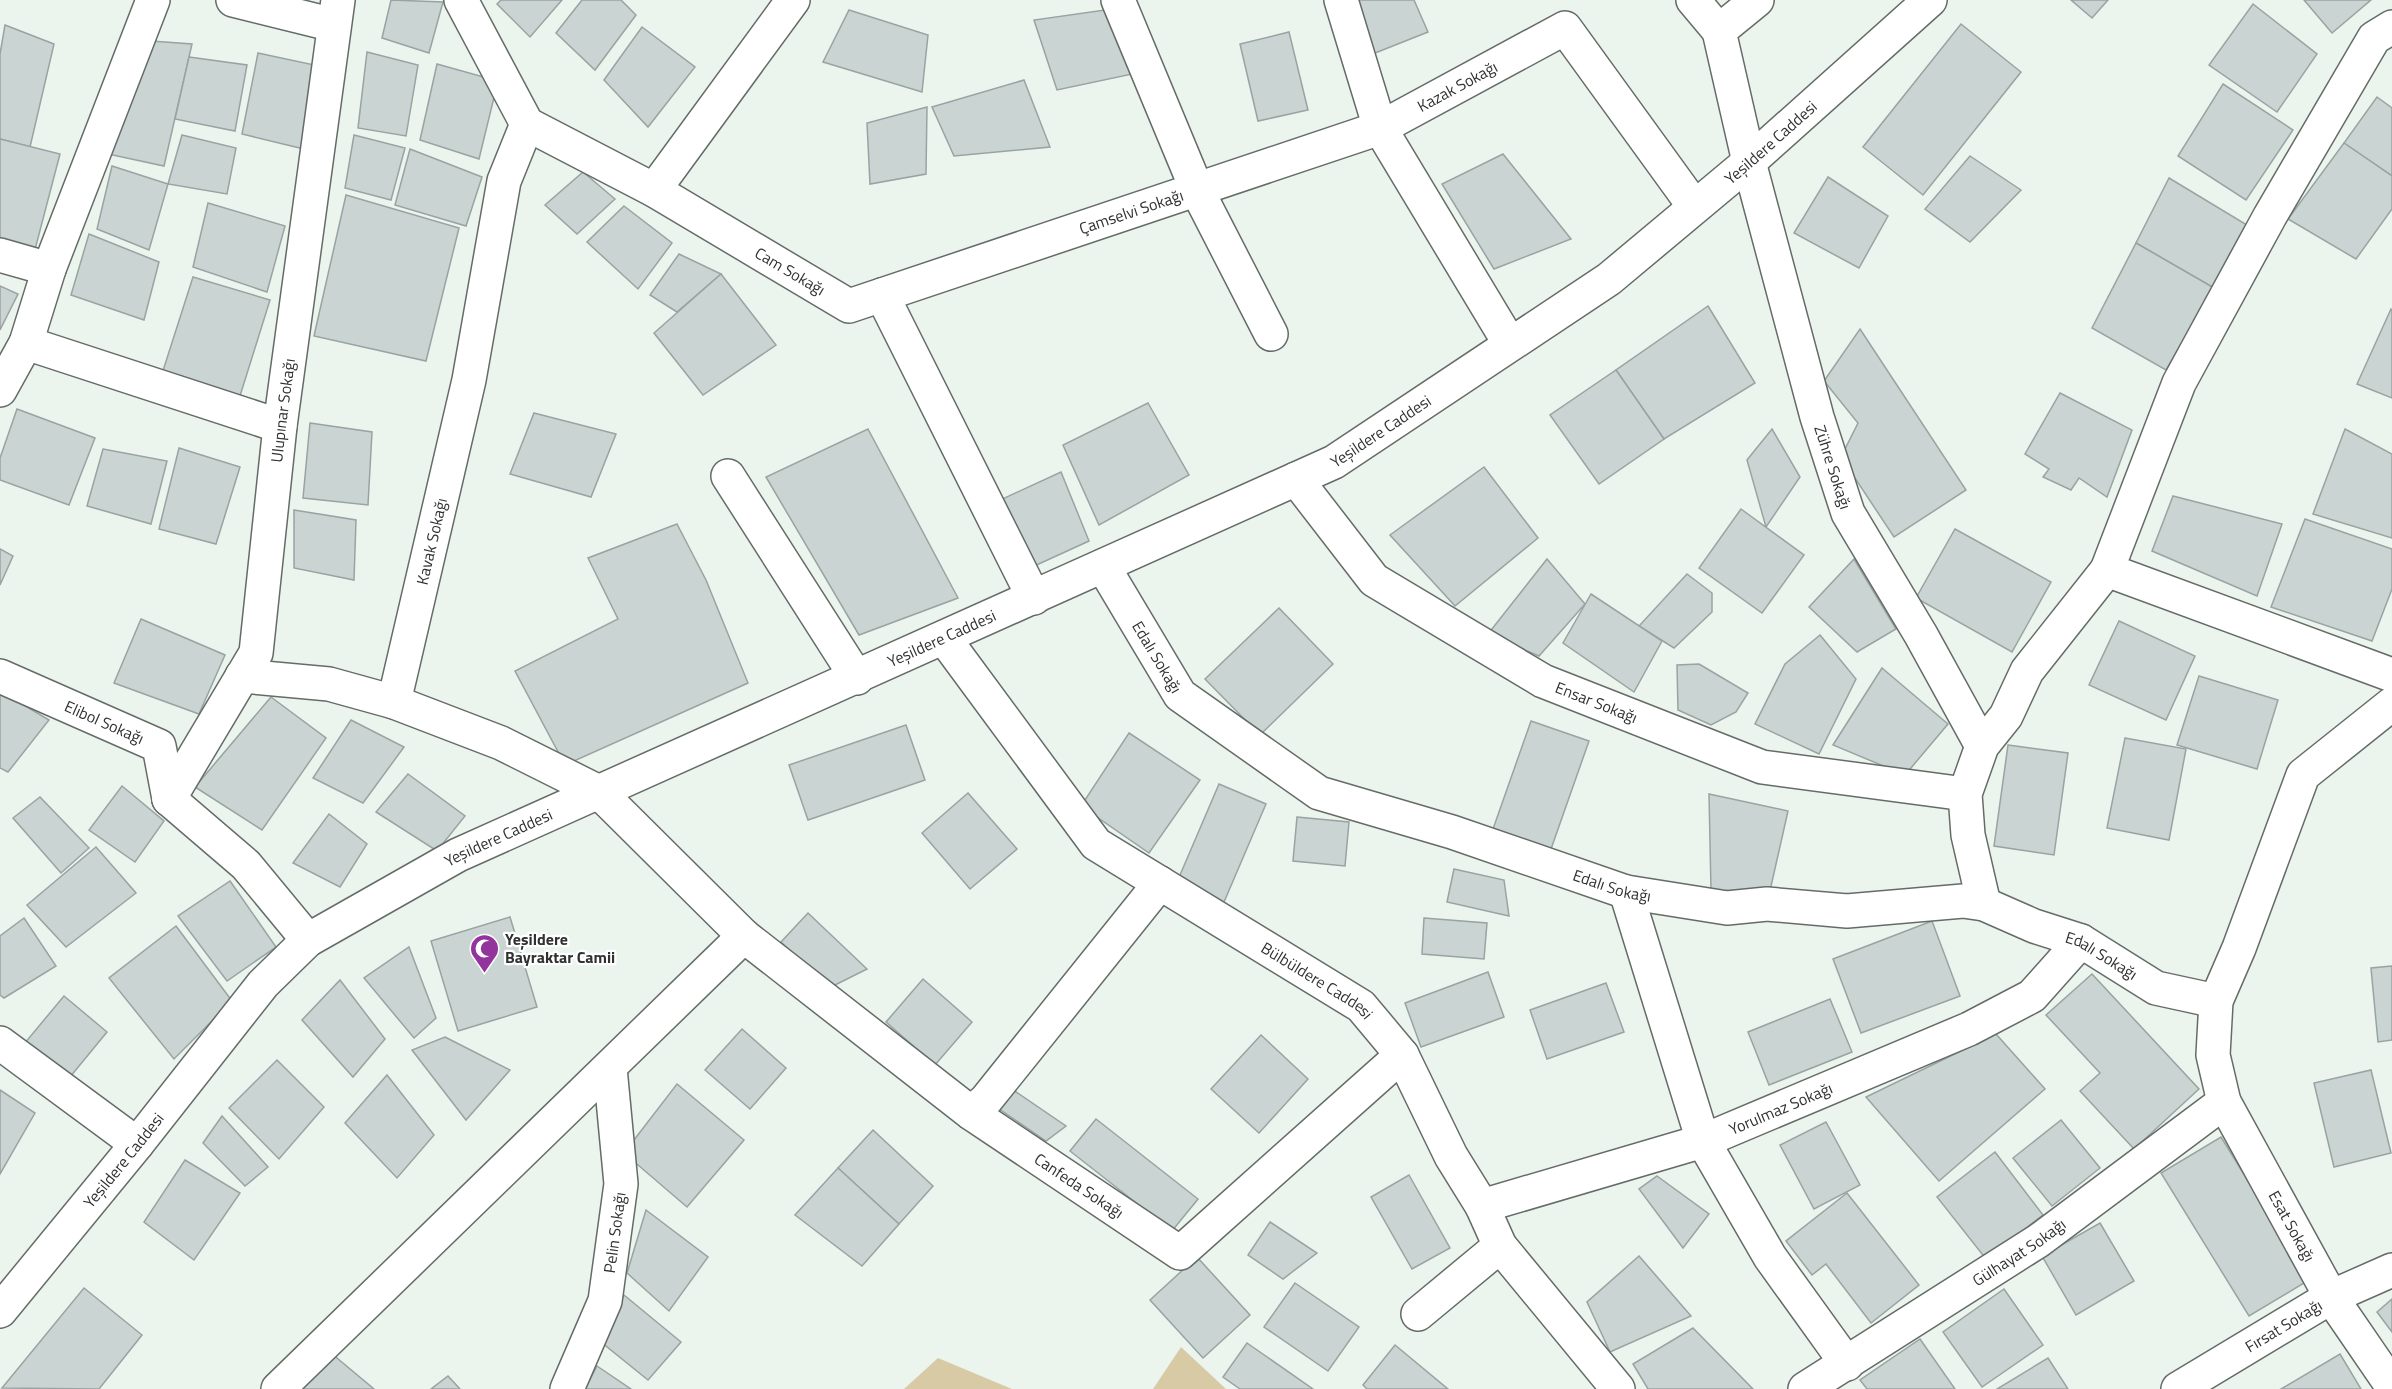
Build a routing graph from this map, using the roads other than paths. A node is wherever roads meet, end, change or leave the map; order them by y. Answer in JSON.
{"nodes":[{"id":1,"x":153,"y":0,"type":"edge"},
{"id":2,"x":233,"y":0,"type":"edge"},
{"id":3,"x":461,"y":0,"type":"edge"},
{"id":4,"x":793,"y":0,"type":"edge"},
{"id":5,"x":1118,"y":0,"type":"edge"},
{"id":6,"x":1341,"y":0,"type":"edge"},
{"id":7,"x":1694,"y":0,"type":"edge"},
{"id":8,"x":1756,"y":0,"type":"edge"},
{"id":9,"x":1930,"y":0,"type":"edge"},
{"id":10,"x":336,"y":12,"type":"edge"},
{"id":11,"x":2392,"y":27,"type":"edge"},
{"id":12,"x":1719,"y":31,"type":"junction"},
{"id":13,"x":527,"y":124,"type":"junction"},
{"id":14,"x":1380,"y":128,"type":"junction"},
{"id":15,"x":1749,"y":162,"type":"junction"},
{"id":16,"x":654,"y":190,"type":"junction"},
{"id":17,"x":1197,"y":190,"type":"junction"},
{"id":18,"x":1694,"y":206,"type":"junction"},
{"id":19,"x":0,"y":255,"type":"edge"},
{"id":20,"x":49,"y":269,"type":"junction"},
{"id":21,"x":882,"y":295,"type":"junction"},
{"id":22,"x":1271,"y":334,"type":"dead end"},
{"id":23,"x":26,"y":343,"type":"junction"},
{"id":24,"x":1510,"y":344,"type":"junction"},
{"id":25,"x":0,"y":390,"type":"edge"},
{"id":26,"x":280,"y":426,"type":"junction"},
{"id":27,"x":728,"y":476,"type":"dead end"},
{"id":28,"x":1296,"y":479,"type":"junction"},
{"id":29,"x":1103,"y":567,"type":"junction"},
{"id":30,"x":2107,"y":570,"type":"junction"},
{"id":31,"x":1034,"y":598,"type":"junction"},
{"id":32,"x":944,"y":638,"type":"junction"},
{"id":33,"x":2392,"y":675,"type":"edge"},
{"id":34,"x":0,"y":676,"type":"edge"},
{"id":35,"x":243,"y":676,"type":"junction"},
{"id":36,"x":858,"y":678,"type":"junction"},
{"id":37,"x":394,"y":702,"type":"junction"},
{"id":38,"x":2392,"y":704,"type":"edge"},
{"id":39,"x":1982,"y":746,"type":"junction"},
{"id":40,"x":599,"y":792,"type":"junction"},
{"id":41,"x":1965,"y":794,"type":"junction"},
{"id":42,"x":169,"y":799,"type":"junction"},
{"id":43,"x":1160,"y":883,"type":"junction"},
{"id":44,"x":1626,"y":892,"type":"junction"},
{"id":45,"x":1984,"y":904,"type":"junction"},
{"id":46,"x":744,"y":936,"type":"junction"},
{"id":47,"x":308,"y":940,"type":"junction"},
{"id":48,"x":2081,"y":941,"type":"junction"},
{"id":49,"x":2216,"y":1001,"type":"junction"},
{"id":50,"x":0,"y":1043,"type":"edge"},
{"id":51,"x":1402,"y":1055,"type":"junction"},
{"id":52,"x":610,"y":1068,"type":"junction"},
{"id":53,"x":2224,"y":1102,"type":"junction"},
{"id":54,"x":971,"y":1113,"type":"junction"},
{"id":55,"x":1702,"y":1141,"type":"junction"},
{"id":56,"x":137,"y":1144,"type":"junction"},
{"id":57,"x":1482,"y":1206,"type":"junction"},
{"id":58,"x":1500,"y":1246,"type":"junction"},
{"id":59,"x":2392,"y":1270,"type":"edge"},
{"id":60,"x":2331,"y":1297,"type":"junction"},
{"id":61,"x":0,"y":1311,"type":"edge"},
{"id":62,"x":1418,"y":1314,"type":"dead end"},
{"id":63,"x":1847,"y":1364,"type":"junction"},
{"id":64,"x":2392,"y":1386,"type":"edge"},
{"id":65,"x":278,"y":1389,"type":"edge"},
{"id":66,"x":567,"y":1389,"type":"edge"},
{"id":67,"x":1618,"y":1389,"type":"edge"},
{"id":68,"x":1805,"y":1389,"type":"edge"},
{"id":69,"x":2178,"y":1389,"type":"edge"}],
"edges":[{"from":1,"to":20,"type":"street"},
{"from":2,"to":10,"type":"street"},
{"from":3,"to":13,"type":"street"},
{"from":4,"to":16,"type":"street"},
{"from":5,"to":17,"type":"street"},
{"from":6,"to":14,"type":"street"},
{"from":7,"to":12,"type":"street"},
{"from":8,"to":12,"type":"street"},
{"from":9,"to":15,"type":"street","name":"Yeşildere Caddesi"},
{"from":10,"to":26,"type":"street","name":"Ulupınar Sokağı"},
{"from":11,"to":30,"type":"street"},
{"from":12,"to":15,"type":"street","name":"Zühre Sokağı"},
{"from":13,"to":16,"type":"street","name":"Cam Sokağı"},
{"from":13,"to":37,"type":"street","name":"Kavak Sokağı"},
{"from":14,"to":17,"type":"street","name":"Çamselvi Sokağı"},
{"from":14,"to":18,"type":"street","name":"Kazak Sokağı"},
{"from":14,"to":24,"type":"street"},
{"from":15,"to":18,"type":"street","name":"Yeşildere Caddesi"},
{"from":15,"to":39,"type":"street","name":"Zühre Sokağı"},
{"from":16,"to":21,"type":"street","name":"Cam Sokağı"},
{"from":17,"to":21,"type":"street","name":"Çamselvi Sokağı"},
{"from":17,"to":22,"type":"street"},
{"from":18,"to":24,"type":"street","name":"Yeşildere Caddesi"},
{"from":19,"to":20,"type":"street"},
{"from":20,"to":23,"type":"street"},
{"from":21,"to":31,"type":"street"},
{"from":23,"to":25,"type":"street"},
{"from":23,"to":26,"type":"street"},
{"from":24,"to":28,"type":"street","name":"Yeşildere Caddesi"},
{"from":26,"to":35,"type":"street","name":"Ulupınar Sokağı"},
{"from":27,"to":36,"type":"street"},
{"from":28,"to":29,"type":"street","name":"Yeşildere Caddesi"},
{"from":28,"to":41,"type":"street","name":"Ensar Sokağı"},
{"from":29,"to":31,"type":"street","name":"Yeşildere Caddesi"},
{"from":29,"to":44,"type":"street","name":"Edalı Sokağı"},
{"from":30,"to":33,"type":"street"},
{"from":30,"to":39,"type":"street"},
{"from":31,"to":32,"type":"street","name":"Yeşildere Caddesi"},
{"from":32,"to":36,"type":"street","name":"Yeşildere Caddesi"},
{"from":32,"to":43,"type":"street","name":"Bülbüldere Caddesi"},
{"from":34,"to":42,"type":"street","name":"Elibol Sokağı"},
{"from":35,"to":37,"type":"street"},
{"from":35,"to":42,"type":"street","name":"Ulupınar Sokağı"},
{"from":36,"to":40,"type":"street","name":"Yeşildere Caddesi"},
{"from":37,"to":40,"type":"street"},
{"from":38,"to":49,"type":"street","name":"Esat Sokağı"},
{"from":39,"to":41,"type":"street"},
{"from":40,"to":46,"type":"street","name":"Canfeda Sokağı"},
{"from":40,"to":47,"type":"street","name":"Yeşildere Caddesi"},
{"from":41,"to":45,"type":"street"},
{"from":42,"to":47,"type":"street"},
{"from":43,"to":51,"type":"street","name":"Bülbüldere Caddesi"},
{"from":43,"to":54,"type":"street"},
{"from":44,"to":45,"type":"street","name":"Edalı Sokağı"},
{"from":44,"to":55,"type":"street"},
{"from":45,"to":48,"type":"street","name":"Edalı Sokağı"},
{"from":46,"to":52,"type":"street"},
{"from":46,"to":54,"type":"street","name":"Canfeda Sokağı"},
{"from":47,"to":56,"type":"street","name":"Yeşildere Caddesi"},
{"from":48,"to":49,"type":"street","name":"Edalı Sokağı"},
{"from":48,"to":55,"type":"street","name":"Yorulmaz Sokağı"},
{"from":49,"to":53,"type":"street","name":"Esat Sokağı"},
{"from":50,"to":56,"type":"street"},
{"from":51,"to":54,"type":"street","name":"Canfeda Sokağı"},
{"from":51,"to":57,"type":"street","name":"Bülbüldere Caddesi"},
{"from":52,"to":65,"type":"street"},
{"from":52,"to":66,"type":"street","name":"Pelin Sokağı"},
{"from":53,"to":60,"type":"street","name":"Esat Sokağı"},
{"from":53,"to":63,"type":"street","name":"Gülhayat Sokağı"},
{"from":55,"to":57,"type":"street","name":"Yorulmaz Sokağı"},
{"from":55,"to":63,"type":"street"},
{"from":56,"to":61,"type":"street","name":"Yeşildere Caddesi"},
{"from":57,"to":58,"type":"street","name":"Bülbüldere Caddesi"},
{"from":58,"to":62,"type":"street"},
{"from":58,"to":67,"type":"street","name":"Bülbüldere Caddesi"},
{"from":59,"to":60,"type":"street","name":"Fırsat Sokağı"},
{"from":60,"to":64,"type":"street","name":"Esat Sokağı"},
{"from":60,"to":69,"type":"street","name":"Fırsat Sokağı"},
{"from":63,"to":68,"type":"street","name":"Gülhayat Sokağı"}]}
